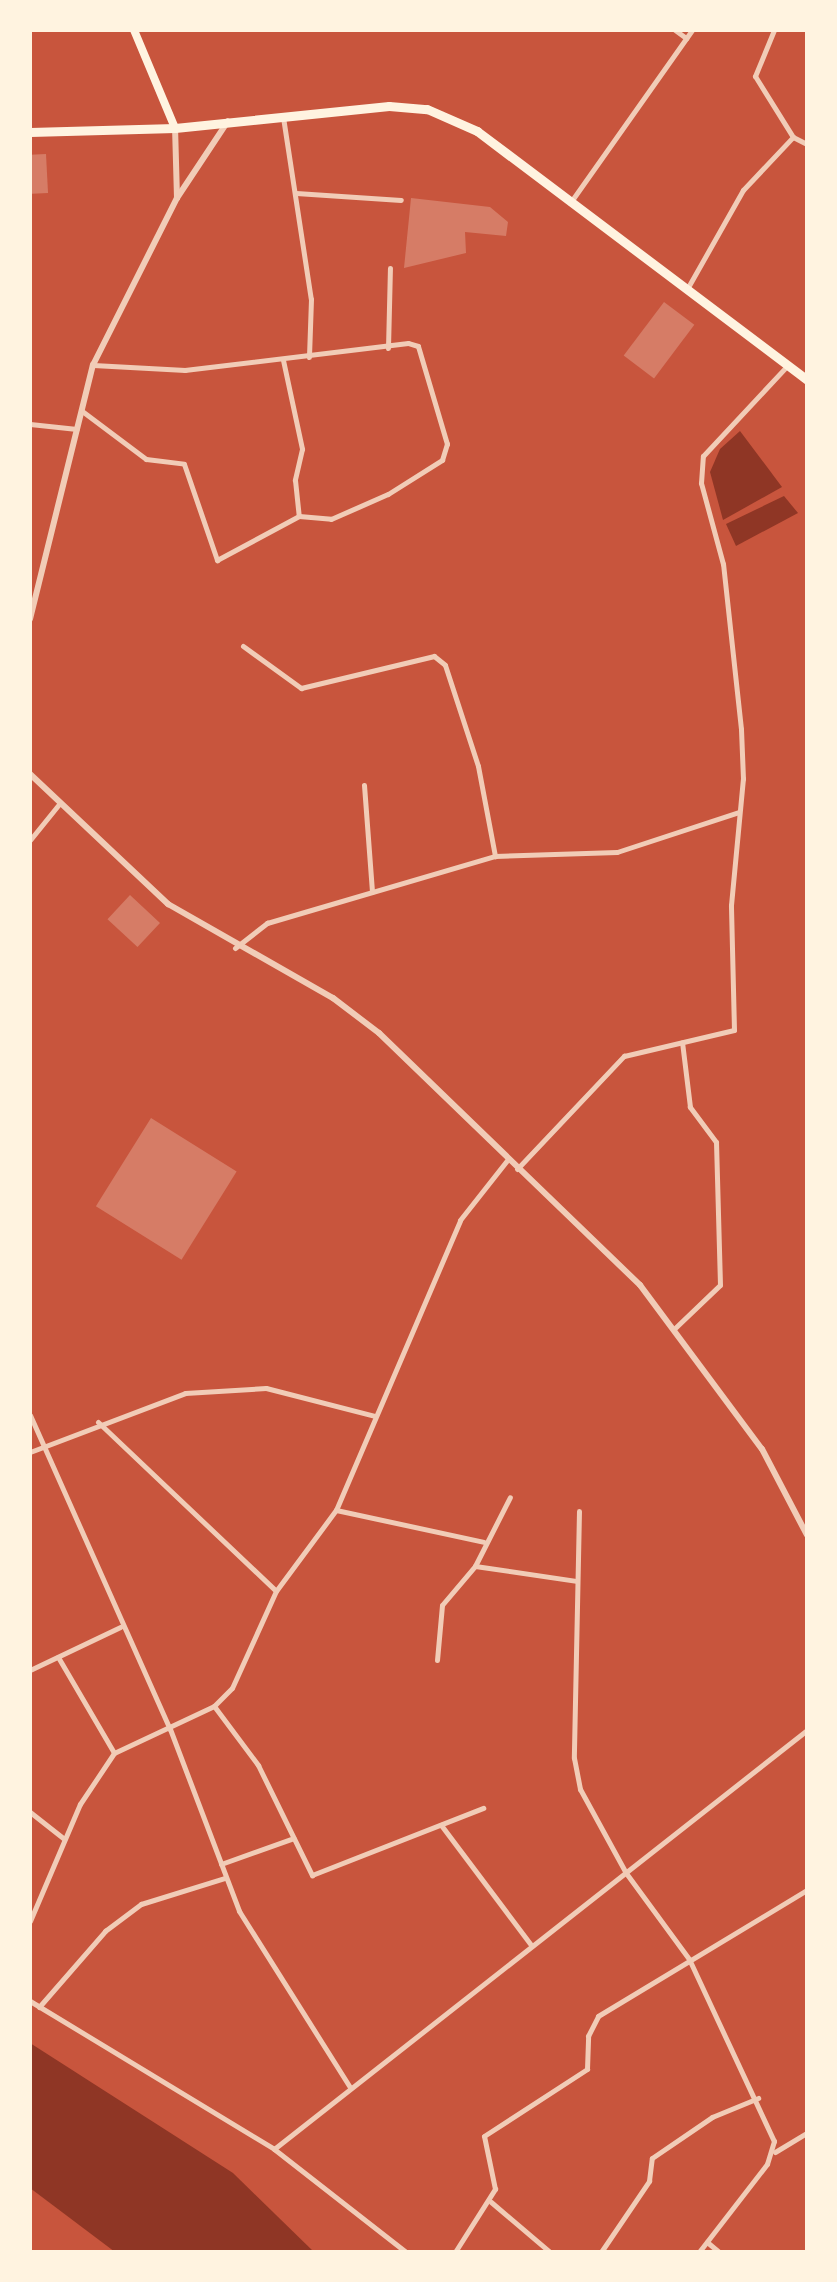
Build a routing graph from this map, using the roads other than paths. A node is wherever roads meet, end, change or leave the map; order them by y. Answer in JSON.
{"nodes":[{"id":1,"x":134,"y":30,"type":"edge"},
{"id":2,"x":675,"y":30,"type":"edge"},
{"id":3,"x":692,"y":30,"type":"edge"},
{"id":4,"x":774,"y":30,"type":"edge"},
{"id":5,"x":686,"y":38,"type":"junction"},
{"id":6,"x":282,"y":114,"type":"junction"},
{"id":7,"x":229,"y":120,"type":"junction"},
{"id":8,"x":175,"y":128,"type":"junction"},
{"id":9,"x":30,"y":132,"type":"edge"},
{"id":10,"x":793,"y":136,"type":"junction"},
{"id":11,"x":807,"y":144,"type":"edge"},
{"id":12,"x":296,"y":193,"type":"junction"},
{"id":13,"x":177,"y":198,"type":"junction"},
{"id":14,"x":400,"y":200,"type":"dead end"},
{"id":15,"x":570,"y":203,"type":"junction"},
{"id":16,"x":390,"y":268,"type":"dead end"},
{"id":17,"x":686,"y":291,"type":"junction"},
{"id":18,"x":388,"y":348,"type":"junction"},
{"id":19,"x":309,"y":357,"type":"junction"},
{"id":20,"x":283,"y":360,"type":"junction"},
{"id":21,"x":93,"y":365,"type":"junction"},
{"id":22,"x":788,"y":366,"type":"junction"},
{"id":23,"x":807,"y":380,"type":"edge"},
{"id":24,"x":82,"y":412,"type":"junction"},
{"id":25,"x":30,"y":424,"type":"edge"},
{"id":26,"x":77,"y":429,"type":"junction"},
{"id":27,"x":300,"y":516,"type":"junction"},
{"id":28,"x":30,"y":618,"type":"edge"},
{"id":29,"x":243,"y":646,"type":"dead end"},
{"id":30,"x":30,"y":774,"type":"edge"},
{"id":31,"x":364,"y":786,"type":"dead end"},
{"id":32,"x":59,"y":804,"type":"junction"},
{"id":33,"x":739,"y":812,"type":"junction"},
{"id":34,"x":30,"y":840,"type":"edge"},
{"id":35,"x":495,"y":856,"type":"junction"},
{"id":36,"x":372,"y":892,"type":"junction"},
{"id":37,"x":235,"y":948,"type":"junction"},
{"id":38,"x":682,"y":1042,"type":"junction"},
{"id":39,"x":508,"y":1159,"type":"junction"},
{"id":40,"x":517,"y":1169,"type":"junction"},
{"id":41,"x":676,"y":1328,"type":"junction"},
{"id":42,"x":30,"y":1416,"type":"edge"},
{"id":43,"x":375,"y":1416,"type":"junction"},
{"id":44,"x":98,"y":1422,"type":"junction"},
{"id":45,"x":46,"y":1444,"type":"junction"},
{"id":46,"x":30,"y":1452,"type":"edge"},
{"id":47,"x":510,"y":1497,"type":"dead end"},
{"id":48,"x":336,"y":1510,"type":"junction"},
{"id":49,"x":578,"y":1511,"type":"dead end"},
{"id":50,"x":807,"y":1535,"type":"edge"},
{"id":51,"x":486,"y":1542,"type":"junction"},
{"id":52,"x":475,"y":1566,"type":"junction"},
{"id":53,"x":576,"y":1581,"type":"junction"},
{"id":54,"x":276,"y":1592,"type":"junction"},
{"id":55,"x":120,"y":1627,"type":"junction"},
{"id":56,"x":58,"y":1657,"type":"junction"},
{"id":57,"x":437,"y":1660,"type":"dead end"},
{"id":58,"x":30,"y":1670,"type":"edge"},
{"id":59,"x":214,"y":1706,"type":"junction"},
{"id":60,"x":170,"y":1729,"type":"junction"},
{"id":61,"x":807,"y":1730,"type":"edge"},
{"id":62,"x":114,"y":1753,"type":"junction"},
{"id":63,"x":483,"y":1808,"type":"dead end"},
{"id":64,"x":30,"y":1812,"type":"edge"},
{"id":65,"x":441,"y":1825,"type":"junction"},
{"id":66,"x":64,"y":1838,"type":"junction"},
{"id":67,"x":294,"y":1838,"type":"junction"},
{"id":68,"x":220,"y":1864,"type":"junction"},
{"id":69,"x":626,"y":1873,"type":"junction"},
{"id":70,"x":225,"y":1878,"type":"junction"},
{"id":71,"x":807,"y":1890,"type":"edge"},
{"id":72,"x":30,"y":1920,"type":"edge"},
{"id":73,"x":531,"y":1945,"type":"junction"},
{"id":74,"x":689,"y":1959,"type":"junction"},
{"id":75,"x":30,"y":2001,"type":"edge"},
{"id":76,"x":39,"y":2007,"type":"junction"},
{"id":77,"x":350,"y":2087,"type":"junction"},
{"id":78,"x":758,"y":2098,"type":"junction"},
{"id":79,"x":807,"y":2134,"type":"edge"},
{"id":80,"x":274,"y":2149,"type":"junction"},
{"id":81,"x":774,"y":2152,"type":"junction"},
{"id":82,"x":491,"y":2202,"type":"junction"},
{"id":83,"x":707,"y":2242,"type":"junction"},
{"id":84,"x":406,"y":2252,"type":"edge"},
{"id":85,"x":454,"y":2252,"type":"edge"},
{"id":86,"x":550,"y":2252,"type":"edge"},
{"id":87,"x":601,"y":2252,"type":"edge"},
{"id":88,"x":699,"y":2252,"type":"edge"},
{"id":89,"x":719,"y":2252,"type":"edge"}],
"edges":[{"from":1,"to":8,"type":"main road"},
{"from":2,"to":5,"type":"street"},
{"from":3,"to":5,"type":"street"},
{"from":4,"to":10,"type":"street"},
{"from":5,"to":15,"type":"street"},
{"from":6,"to":7,"type":"main road"},
{"from":6,"to":12,"type":"street"},
{"from":6,"to":15,"type":"main road"},
{"from":7,"to":8,"type":"main road"},
{"from":7,"to":13,"type":"street"},
{"from":8,"to":9,"type":"main road"},
{"from":8,"to":13,"type":"street"},
{"from":10,"to":11,"type":"street"},
{"from":10,"to":17,"type":"street"},
{"from":12,"to":14,"type":"street"},
{"from":12,"to":19,"type":"street"},
{"from":13,"to":21,"type":"street"},
{"from":15,"to":17,"type":"main road"},
{"from":16,"to":18,"type":"street"},
{"from":17,"to":22,"type":"main road"},
{"from":18,"to":19,"type":"street"},
{"from":18,"to":27,"type":"street"},
{"from":19,"to":20,"type":"street"},
{"from":20,"to":21,"type":"street"},
{"from":20,"to":27,"type":"street"},
{"from":21,"to":24,"type":"street"},
{"from":22,"to":23,"type":"main road"},
{"from":22,"to":33,"type":"street"},
{"from":24,"to":26,"type":"street"},
{"from":24,"to":27,"type":"street"},
{"from":25,"to":26,"type":"street"},
{"from":26,"to":28,"type":"street"},
{"from":29,"to":35,"type":"street"},
{"from":30,"to":32,"type":"street"},
{"from":31,"to":36,"type":"street"},
{"from":32,"to":34,"type":"street"},
{"from":32,"to":37,"type":"street"},
{"from":33,"to":35,"type":"street"},
{"from":33,"to":38,"type":"street"},
{"from":35,"to":36,"type":"street"},
{"from":36,"to":37,"type":"street"},
{"from":37,"to":39,"type":"street"},
{"from":38,"to":40,"type":"street"},
{"from":38,"to":41,"type":"street"},
{"from":39,"to":40,"type":"street"},
{"from":39,"to":43,"type":"street"},
{"from":40,"to":41,"type":"street"},
{"from":41,"to":50,"type":"street"},
{"from":42,"to":45,"type":"street"},
{"from":43,"to":44,"type":"street"},
{"from":43,"to":48,"type":"street"},
{"from":44,"to":45,"type":"street"},
{"from":44,"to":54,"type":"street"},
{"from":45,"to":46,"type":"street"},
{"from":45,"to":55,"type":"street"},
{"from":47,"to":51,"type":"street"},
{"from":48,"to":51,"type":"street"},
{"from":48,"to":54,"type":"street"},
{"from":49,"to":53,"type":"street"},
{"from":51,"to":52,"type":"street"},
{"from":52,"to":53,"type":"street"},
{"from":52,"to":57,"type":"street"},
{"from":53,"to":69,"type":"street"},
{"from":54,"to":59,"type":"street"},
{"from":55,"to":56,"type":"street"},
{"from":55,"to":60,"type":"street"},
{"from":56,"to":58,"type":"street"},
{"from":56,"to":62,"type":"street"},
{"from":59,"to":60,"type":"street"},
{"from":59,"to":67,"type":"street"},
{"from":60,"to":62,"type":"street"},
{"from":60,"to":68,"type":"street"},
{"from":61,"to":69,"type":"street"},
{"from":62,"to":66,"type":"street"},
{"from":63,"to":65,"type":"street"},
{"from":64,"to":66,"type":"street"},
{"from":65,"to":67,"type":"street"},
{"from":65,"to":73,"type":"street"},
{"from":66,"to":72,"type":"street"},
{"from":67,"to":68,"type":"street"},
{"from":68,"to":70,"type":"street"},
{"from":69,"to":73,"type":"street"},
{"from":69,"to":74,"type":"street"},
{"from":70,"to":76,"type":"street"},
{"from":70,"to":77,"type":"street"},
{"from":71,"to":74,"type":"street"},
{"from":73,"to":77,"type":"street"},
{"from":74,"to":78,"type":"street"},
{"from":74,"to":82,"type":"street"},
{"from":75,"to":76,"type":"street"},
{"from":76,"to":80,"type":"street"},
{"from":77,"to":80,"type":"street"},
{"from":78,"to":81,"type":"street"},
{"from":78,"to":87,"type":"street"},
{"from":79,"to":81,"type":"street"},
{"from":80,"to":84,"type":"street"},
{"from":81,"to":83,"type":"street"},
{"from":82,"to":85,"type":"street"},
{"from":82,"to":86,"type":"street"},
{"from":83,"to":88,"type":"street"},
{"from":83,"to":89,"type":"street"}]}
